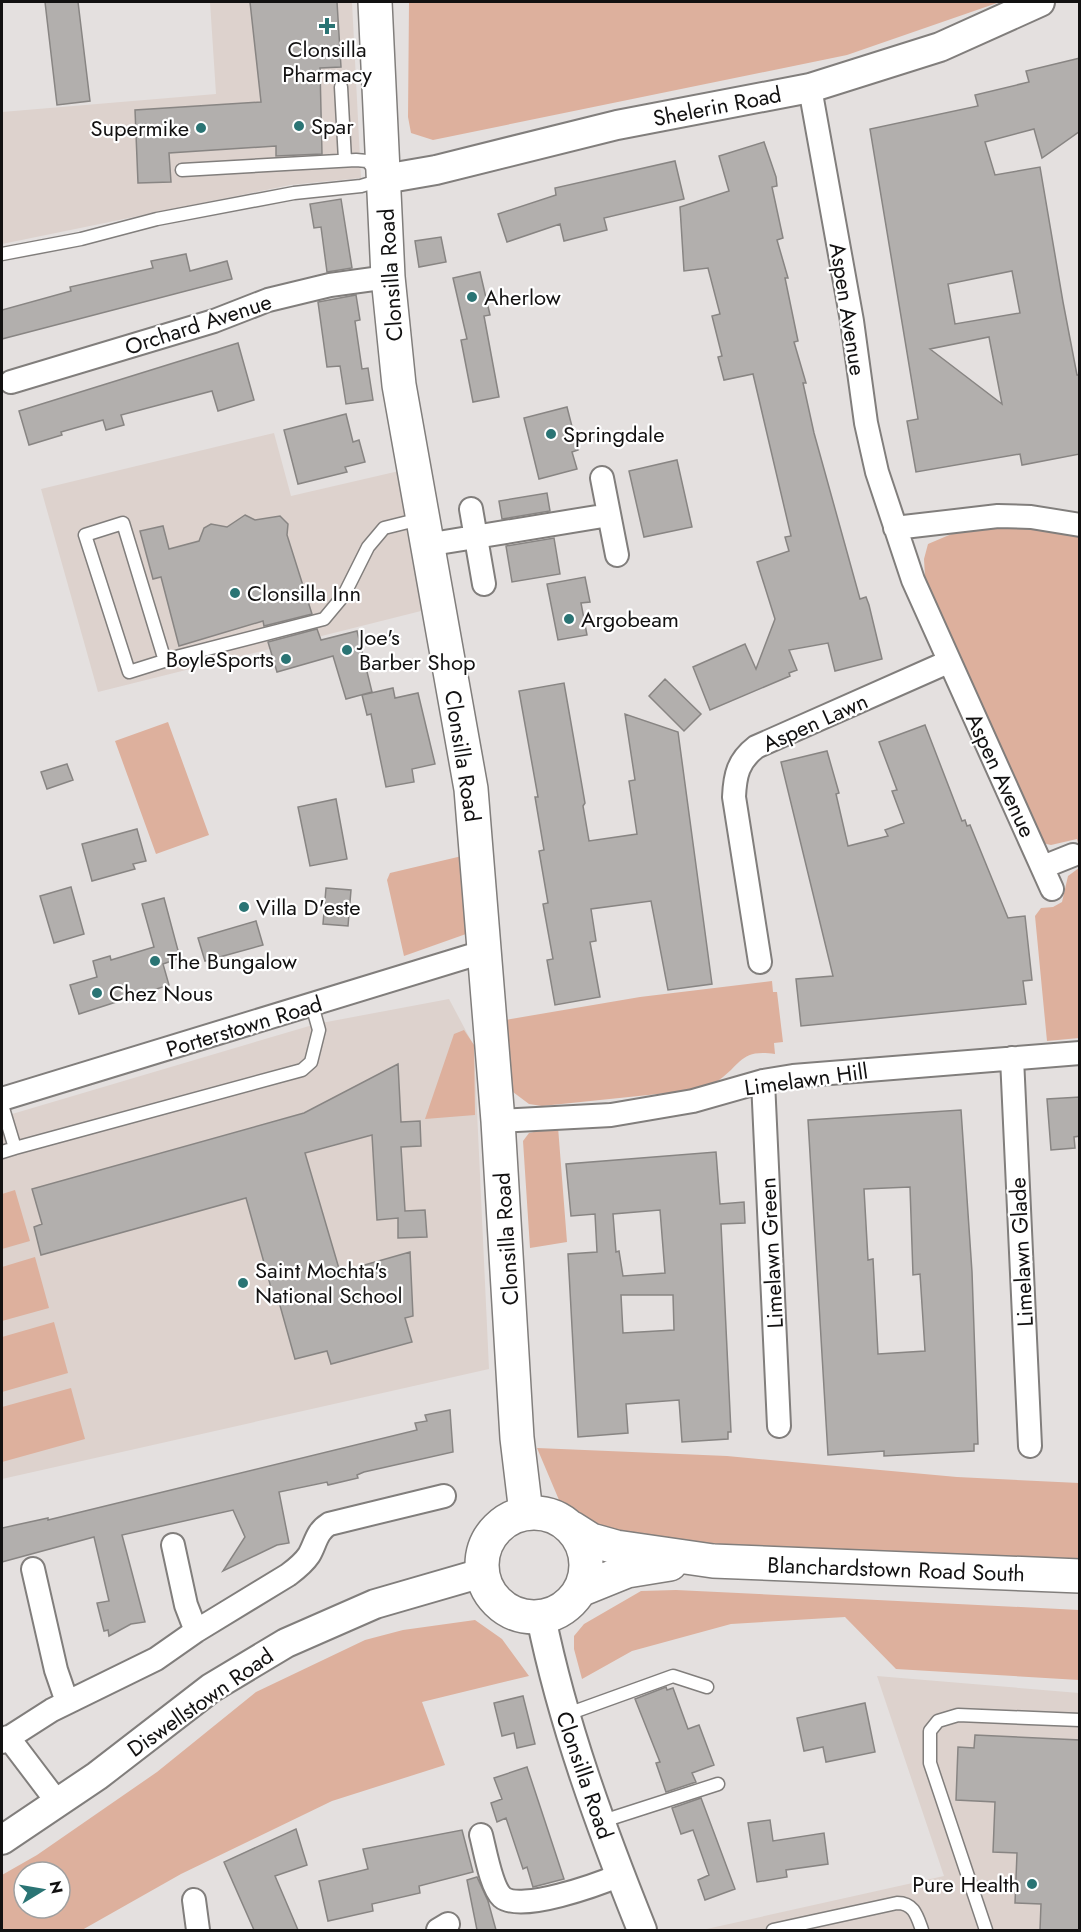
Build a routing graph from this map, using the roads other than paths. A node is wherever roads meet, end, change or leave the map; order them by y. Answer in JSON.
{"nodes":[{"id":1,"x":375,"y":2,"type":"edge"},
{"id":2,"x":1040,"y":2,"type":"edge"},
{"id":3,"x":341,"y":87,"type":"dead end"},
{"id":4,"x":810,"y":88,"type":"junction"},
{"id":5,"x":345,"y":160,"type":"junction"},
{"id":6,"x":182,"y":170,"type":"dead end"},
{"id":7,"x":384,"y":179,"type":"junction"},
{"id":8,"x":2,"y":254,"type":"edge"},
{"id":9,"x":388,"y":277,"type":"junction"},
{"id":10,"x":11,"y":382,"type":"dead end"},
{"id":11,"x":602,"y":478,"type":"dead end"},
{"id":12,"x":471,"y":509,"type":"dead end"},
{"id":13,"x":609,"y":515,"type":"junction"},
{"id":14,"x":1080,"y":525,"type":"edge"},
{"id":15,"x":895,"y":528,"type":"junction"},
{"id":16,"x":424,"y":532,"type":"junction"},
{"id":17,"x":476,"y":537,"type":"junction"},
{"id":18,"x":617,"y":555,"type":"dead end"},
{"id":19,"x":484,"y":584,"type":"dead end"},
{"id":20,"x":165,"y":661,"type":"junction"},
{"id":21,"x":948,"y":662,"type":"junction"},
{"id":22,"x":1073,"y":855,"type":"dead end"},
{"id":23,"x":1043,"y":867,"type":"junction"},
{"id":24,"x":1052,"y":889,"type":"dead end"},
{"id":25,"x":486,"y":951,"type":"junction"},
{"id":26,"x":760,"y":963,"type":"dead end"},
{"id":27,"x":312,"y":1005,"type":"junction"},
{"id":28,"x":1080,"y":1053,"type":"edge"},
{"id":29,"x":1012,"y":1058,"type":"junction"},
{"id":30,"x":763,"y":1080,"type":"junction"},
{"id":31,"x":2,"y":1100,"type":"edge"},
{"id":32,"x":2,"y":1105,"type":"edge"},
{"id":33,"x":498,"y":1120,"type":"junction"},
{"id":34,"x":15,"y":1148,"type":"junction"},
{"id":35,"x":2,"y":1152,"type":"edge"},
{"id":36,"x":779,"y":1426,"type":"dead end"},
{"id":37,"x":1030,"y":1446,"type":"dead end"},
{"id":38,"x":444,"y":1496,"type":"dead end"},
{"id":39,"x":526,"y":1513,"type":"junction"},
{"id":40,"x":572,"y":1528,"type":"junction"},
{"id":41,"x":173,"y":1545,"type":"dead end"},
{"id":42,"x":713,"y":1561,"type":"junction"},
{"id":43,"x":33,"y":1569,"type":"dead end"},
{"id":44,"x":482,"y":1573,"type":"junction"},
{"id":45,"x":1080,"y":1576,"type":"edge"},
{"id":46,"x":580,"y":1590,"type":"junction"},
{"id":47,"x":542,"y":1617,"type":"junction"},
{"id":48,"x":196,"y":1631,"type":"junction"},
{"id":49,"x":707,"y":1687,"type":"dead end"},
{"id":50,"x":67,"y":1702,"type":"junction"},
{"id":51,"x":564,"y":1715,"type":"junction"},
{"id":52,"x":1080,"y":1720,"type":"edge"},
{"id":53,"x":5,"y":1740,"type":"edge"},
{"id":54,"x":718,"y":1784,"type":"dead end"},
{"id":55,"x":58,"y":1803,"type":"junction"},
{"id":56,"x":600,"y":1822,"type":"junction"},
{"id":57,"x":481,"y":1835,"type":"dead end"},
{"id":58,"x":2,"y":1840,"type":"edge"},
{"id":59,"x":620,"y":1875,"type":"junction"},
{"id":60,"x":194,"y":1900,"type":"dead end"},
{"id":61,"x":191,"y":1928,"type":"edge"},
{"id":62,"x":637,"y":1930,"type":"edge"},
{"id":63,"x":773,"y":1930,"type":"edge"},
{"id":64,"x":922,"y":1930,"type":"edge"},
{"id":65,"x":986,"y":1930,"type":"edge"}],
"edges":[{"from":1,"to":7,"type":"main road","name":"Clonsilla Road"},
{"from":2,"to":4,"type":"street","name":"Shelerin Road"},
{"from":3,"to":5,"type":"lane"},
{"from":4,"to":7,"type":"street","name":"Shelerin Road"},
{"from":4,"to":15,"type":"street","name":"Aspen Avenue"},
{"from":5,"to":6,"type":"lane"},
{"from":5,"to":7,"type":"lane"},
{"from":7,"to":8,"type":"lane"},
{"from":7,"to":9,"type":"main road","name":"Clonsilla Road"},
{"from":9,"to":10,"type":"street","name":"Orchard Avenue"},
{"from":9,"to":16,"type":"main road","name":"Clonsilla Road"},
{"from":11,"to":13,"type":"street"},
{"from":12,"to":17,"type":"street"},
{"from":13,"to":17,"type":"street"},
{"from":13,"to":18,"type":"street"},
{"from":14,"to":15,"type":"street"},
{"from":15,"to":21,"type":"street","name":"Aspen Avenue"},
{"from":16,"to":17,"type":"street"},
{"from":16,"to":20,"type":"lane"},
{"from":16,"to":25,"type":"main road","name":"Clonsilla Road"},
{"from":17,"to":19,"type":"street"},
{"from":20,"to":20,"type":"lane"},
{"from":21,"to":23,"type":"street","name":"Aspen Avenue"},
{"from":21,"to":26,"type":"street","name":"Aspen Lawn"},
{"from":22,"to":23,"type":"street"},
{"from":23,"to":24,"type":"street","name":"Aspen Avenue"},
{"from":25,"to":27,"type":"street","name":"Porterstown Road"},
{"from":25,"to":33,"type":"main road","name":"Clonsilla Road"},
{"from":27,"to":31,"type":"street","name":"Porterstown Road"},
{"from":27,"to":34,"type":"lane"},
{"from":28,"to":29,"type":"street","name":"Limelawn Hill"},
{"from":29,"to":30,"type":"street","name":"Limelawn Hill"},
{"from":29,"to":37,"type":"street","name":"Limelawn Glade"},
{"from":30,"to":33,"type":"street","name":"Limelawn Hill"},
{"from":30,"to":36,"type":"street","name":"Limelawn Green"},
{"from":32,"to":34,"type":"lane"},
{"from":33,"to":39,"type":"main road","name":"Clonsilla Road"},
{"from":34,"to":35,"type":"lane"},
{"from":38,"to":48,"type":"street"},
{"from":39,"to":40,"type":"main road"},
{"from":39,"to":44,"type":"main road"},
{"from":40,"to":42,"type":"main road","name":"Blanchardstown Road South"},
{"from":40,"to":46,"type":"main road"},
{"from":41,"to":48,"type":"street"},
{"from":42,"to":45,"type":"main road","name":"Blanchardstown Road South"},
{"from":42,"to":46,"type":"main road","name":"Blanchardstown Road South"},
{"from":43,"to":50,"type":"street"},
{"from":44,"to":47,"type":"main road"},
{"from":44,"to":55,"type":"street","name":"Diswellstown Road"},
{"from":46,"to":47,"type":"main road"},
{"from":47,"to":51,"type":"street","name":"Clonsilla Road"},
{"from":48,"to":50,"type":"street"},
{"from":49,"to":51,"type":"lane"},
{"from":50,"to":53,"type":"street"},
{"from":51,"to":56,"type":"street","name":"Clonsilla Road"},
{"from":52,"to":65,"type":"lane"},
{"from":53,"to":55,"type":"street"},
{"from":54,"to":56,"type":"lane"},
{"from":55,"to":58,"type":"street","name":"Diswellstown Road"},
{"from":56,"to":59,"type":"street","name":"Clonsilla Road"},
{"from":57,"to":59,"type":"street"},
{"from":59,"to":62,"type":"street","name":"Clonsilla Road"},
{"from":60,"to":61,"type":"street"},
{"from":63,"to":64,"type":"lane"}]}
